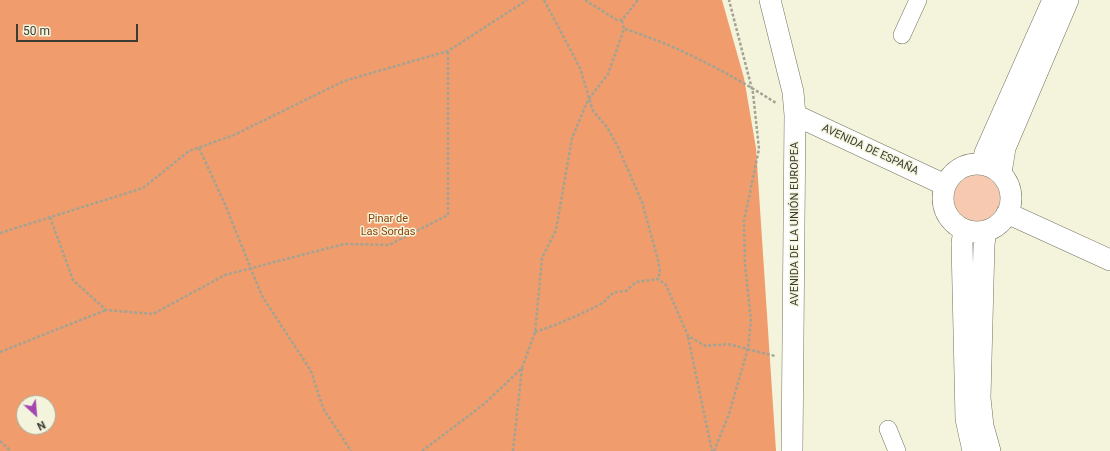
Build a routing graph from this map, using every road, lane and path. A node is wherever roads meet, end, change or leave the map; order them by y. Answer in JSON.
{"nodes":[{"id":1,"x":527,"y":0,"type":"edge"},
{"id":2,"x":544,"y":0,"type":"edge"},
{"id":3,"x":585,"y":0,"type":"edge"},
{"id":4,"x":638,"y":0,"type":"edge"},
{"id":5,"x":729,"y":0,"type":"edge"},
{"id":6,"x":770,"y":0,"type":"edge"},
{"id":7,"x":918,"y":0,"type":"edge"},
{"id":8,"x":1052,"y":0,"type":"edge"},
{"id":9,"x":1068,"y":0,"type":"edge"},
{"id":10,"x":622,"y":20,"type":"junction"},
{"id":11,"x":624,"y":29,"type":"junction"},
{"id":12,"x":902,"y":35,"type":"dead end"},
{"id":13,"x":448,"y":51,"type":"junction"},
{"id":14,"x":752,"y":89,"type":"junction"},
{"id":15,"x":588,"y":100,"type":"junction"},
{"id":16,"x":795,"y":115,"type":"junction"},
{"id":17,"x":199,"y":148,"type":"junction"},
{"id":18,"x":992,"y":169,"type":"junction"},
{"id":19,"x":945,"y":185,"type":"junction"},
{"id":20,"x":1007,"y":213,"type":"junction"},
{"id":21,"x":50,"y":217,"type":"junction"},
{"id":22,"x":964,"y":230,"type":"junction"},
{"id":23,"x":986,"y":231,"type":"junction"},
{"id":24,"x":0,"y":233,"type":"edge"},
{"id":25,"x":1110,"y":260,"type":"edge"},
{"id":26,"x":251,"y":268,"type":"junction"},
{"id":27,"x":658,"y":279,"type":"junction"},
{"id":28,"x":106,"y":310,"type":"junction"},
{"id":29,"x":535,"y":332,"type":"junction"},
{"id":30,"x":688,"y":336,"type":"junction"},
{"id":31,"x":748,"y":348,"type":"junction"},
{"id":32,"x":0,"y":352,"type":"edge"},
{"id":33,"x":794,"y":355,"type":"junction"},
{"id":34,"x":522,"y":368,"type":"junction"},
{"id":35,"x":888,"y":429,"type":"dead end"},
{"id":36,"x":0,"y":441,"type":"edge"},
{"id":37,"x":11,"y":451,"type":"edge"},
{"id":38,"x":351,"y":451,"type":"edge"},
{"id":39,"x":422,"y":451,"type":"edge"},
{"id":40,"x":513,"y":451,"type":"edge"},
{"id":41,"x":713,"y":451,"type":"edge"},
{"id":42,"x":792,"y":451,"type":"edge"},
{"id":43,"x":897,"y":451,"type":"edge"},
{"id":44,"x":974,"y":451,"type":"edge"},
{"id":45,"x":990,"y":451,"type":"edge"}],
"edges":[{"from":1,"to":13,"type":"path"},
{"from":2,"to":15,"type":"path"},
{"from":3,"to":10,"type":"path"},
{"from":4,"to":10,"type":"path"},
{"from":5,"to":14,"type":"path"},
{"from":6,"to":16,"type":"street","name":"AVENIDA DE LA UNIÓN EUROPEA"},
{"from":7,"to":12,"type":"street"},
{"from":8,"to":18,"type":"street"},
{"from":9,"to":18,"type":"street"},
{"from":10,"to":11,"type":"path"},
{"from":11,"to":14,"type":"path"},
{"from":11,"to":15,"type":"path"},
{"from":13,"to":17,"type":"path"},
{"from":13,"to":26,"type":"path"},
{"from":14,"to":16,"type":"path"},
{"from":14,"to":31,"type":"path"},
{"from":15,"to":27,"type":"path"},
{"from":15,"to":29,"type":"path"},
{"from":16,"to":19,"type":"street","name":"AVENIDA DE ESPAÑA"},
{"from":16,"to":33,"type":"street","name":"AVENIDA DE LA UNIÓN EUROPEA"},
{"from":17,"to":21,"type":"path"},
{"from":17,"to":26,"type":"path"},
{"from":18,"to":19,"type":"street"},
{"from":18,"to":20,"type":"street"},
{"from":19,"to":22,"type":"street"},
{"from":20,"to":23,"type":"street"},
{"from":20,"to":25,"type":"street"},
{"from":21,"to":24,"type":"path"},
{"from":21,"to":28,"type":"path"},
{"from":22,"to":23,"type":"street"},
{"from":22,"to":44,"type":"street"},
{"from":23,"to":45,"type":"street"},
{"from":26,"to":28,"type":"path"},
{"from":26,"to":38,"type":"path"},
{"from":27,"to":29,"type":"path"},
{"from":27,"to":30,"type":"path"},
{"from":28,"to":32,"type":"path"},
{"from":29,"to":34,"type":"path"},
{"from":30,"to":31,"type":"path"},
{"from":30,"to":41,"type":"path"},
{"from":31,"to":33,"type":"path"},
{"from":31,"to":41,"type":"path"},
{"from":33,"to":42,"type":"street","name":"AVENIDA DE LA UNIÓN EUROPEA"},
{"from":34,"to":39,"type":"path"},
{"from":34,"to":40,"type":"path"},
{"from":35,"to":43,"type":"street"},
{"from":36,"to":37,"type":"path"}]}
